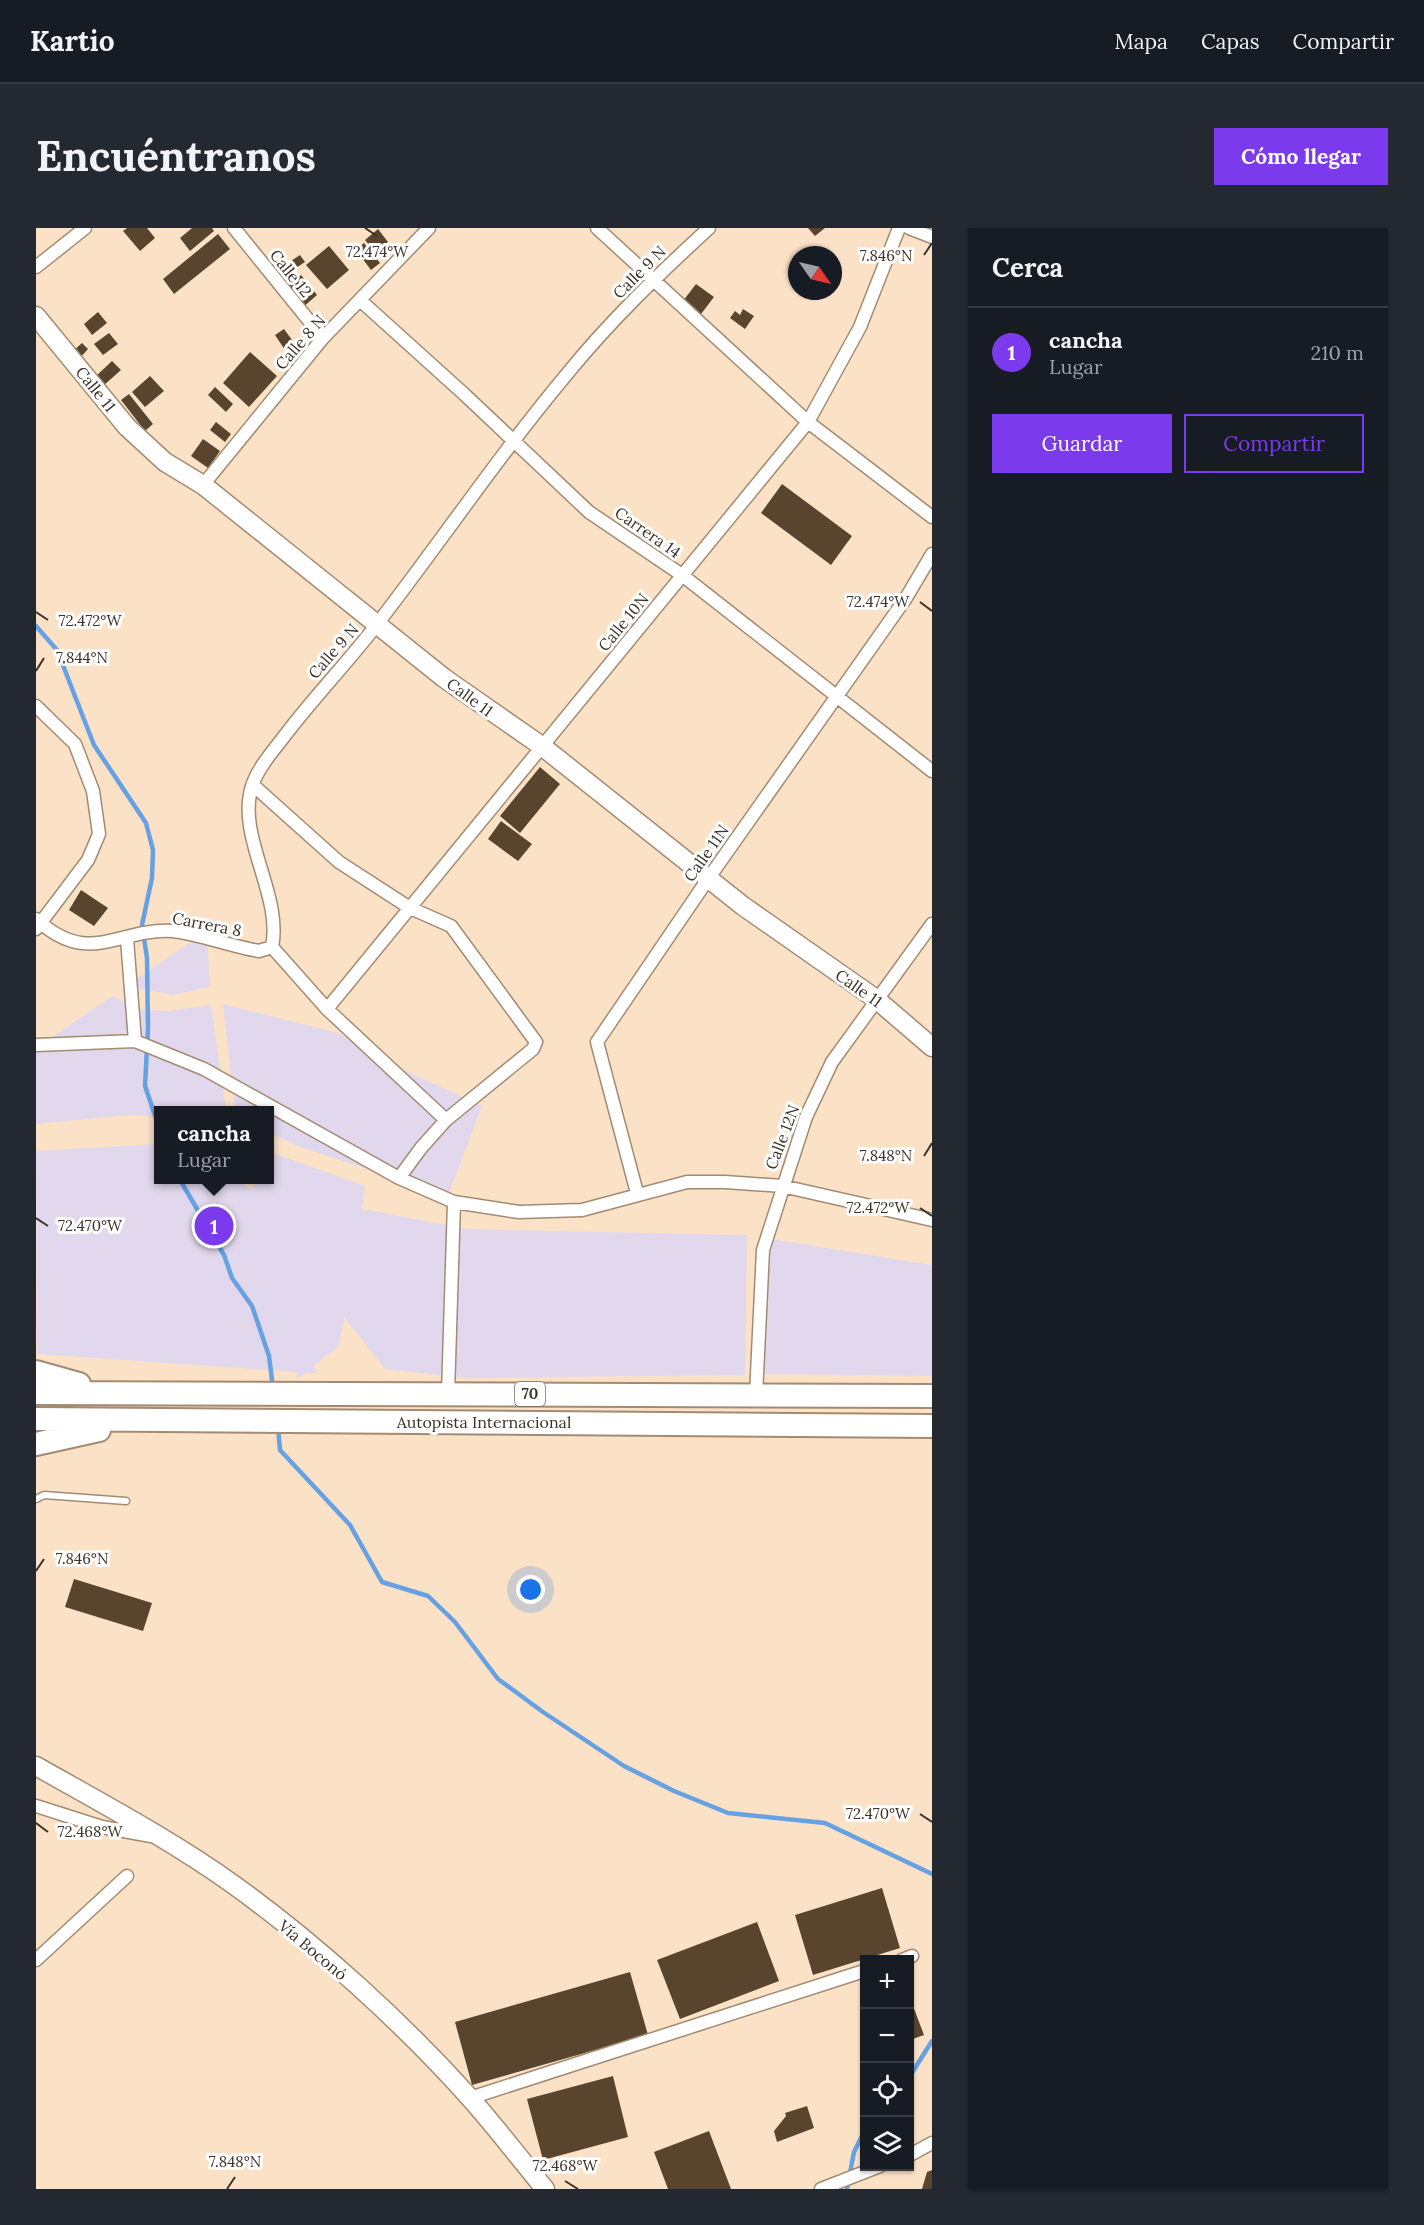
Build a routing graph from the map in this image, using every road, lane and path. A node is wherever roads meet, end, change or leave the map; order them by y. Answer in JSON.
{"nodes":[{"id":1,"x":85,"y":228,"type":"edge"},
{"id":2,"x":234,"y":228,"type":"edge"},
{"id":3,"x":429,"y":228,"type":"edge"},
{"id":4,"x":597,"y":228,"type":"edge"},
{"id":5,"x":709,"y":228,"type":"edge"},
{"id":6,"x":900,"y":228,"type":"edge"},
{"id":7,"x":909,"y":228,"type":"edge"},
{"id":8,"x":932,"y":237,"type":"edge"},
{"id":9,"x":36,"y":267,"type":"edge"},
{"id":10,"x":653,"y":279,"type":"junction"},
{"id":11,"x":361,"y":302,"type":"junction"},
{"id":12,"x":36,"y":316,"type":"edge"},
{"id":13,"x":323,"y":338,"type":"junction"},
{"id":14,"x":808,"y":422,"type":"junction"},
{"id":15,"x":514,"y":440,"type":"junction"},
{"id":16,"x":203,"y":484,"type":"junction"},
{"id":17,"x":932,"y":517,"type":"edge"},
{"id":18,"x":932,"y":554,"type":"edge"},
{"id":19,"x":682,"y":575,"type":"junction"},
{"id":20,"x":377,"y":625,"type":"junction"},
{"id":21,"x":835,"y":697,"type":"junction"},
{"id":22,"x":36,"y":706,"type":"edge"},
{"id":23,"x":543,"y":747,"type":"junction"},
{"id":24,"x":932,"y":771,"type":"edge"},
{"id":25,"x":253,"y":785,"type":"junction"},
{"id":26,"x":708,"y":879,"type":"junction"},
{"id":27,"x":410,"y":908,"type":"junction"},
{"id":28,"x":38,"y":924,"type":"edge"},
{"id":29,"x":932,"y":924,"type":"edge"},
{"id":30,"x":127,"y":939,"type":"junction"},
{"id":31,"x":272,"y":947,"type":"junction"},
{"id":32,"x":876,"y":999,"type":"junction"},
{"id":33,"x":327,"y":1009,"type":"junction"},
{"id":34,"x":135,"y":1041,"type":"junction"},
{"id":35,"x":36,"y":1045,"type":"edge"},
{"id":36,"x":932,"y":1047,"type":"edge"},
{"id":37,"x":270,"y":1106,"type":"edge"},
{"id":38,"x":274,"y":1108,"type":"edge"},
{"id":39,"x":446,"y":1120,"type":"junction"},
{"id":40,"x":399,"y":1178,"type":"junction"},
{"id":41,"x":782,"y":1186,"type":"junction"},
{"id":42,"x":637,"y":1193,"type":"junction"},
{"id":43,"x":454,"y":1202,"type":"junction"},
{"id":44,"x":932,"y":1220,"type":"edge"},
{"id":45,"x":36,"y":1372,"type":"edge"},
{"id":46,"x":36,"y":1393,"type":"edge"},
{"id":47,"x":127,"y":1394,"type":"junction"},
{"id":48,"x":448,"y":1394,"type":"junction"},
{"id":49,"x":756,"y":1395,"type":"junction"},
{"id":50,"x":932,"y":1396,"type":"edge"},
{"id":51,"x":36,"y":1419,"type":"edge"},
{"id":52,"x":171,"y":1419,"type":"junction"},
{"id":53,"x":932,"y":1426,"type":"edge"},
{"id":54,"x":36,"y":1444,"type":"edge"},
{"id":55,"x":36,"y":1499,"type":"edge"},
{"id":56,"x":126,"y":1501,"type":"dead end"},
{"id":57,"x":36,"y":1766,"type":"edge"},
{"id":58,"x":55,"y":1777,"type":"junction"},
{"id":59,"x":36,"y":1782,"type":"edge"},
{"id":60,"x":36,"y":1806,"type":"edge"},
{"id":61,"x":164,"y":1838,"type":"junction"},
{"id":62,"x":127,"y":1876,"type":"dead end"},
{"id":63,"x":36,"y":1960,"type":"edge"},
{"id":64,"x":860,"y":1972,"type":"edge"},
{"id":65,"x":470,"y":2098,"type":"junction"},
{"id":66,"x":932,"y":2143,"type":"edge"},
{"id":67,"x":932,"y":2151,"type":"edge"},
{"id":68,"x":914,"y":2153,"type":"edge"},
{"id":69,"x":914,"y":2154,"type":"edge"},
{"id":70,"x":867,"y":2171,"type":"edge"},
{"id":71,"x":545,"y":2189,"type":"edge"},
{"id":72,"x":821,"y":2189,"type":"edge"}],
"edges":[{"from":1,"to":9,"type":"street"},
{"from":2,"to":13,"type":"street","name":"Calle 12"},
{"from":3,"to":11,"type":"street","name":"Calle 8 N"},
{"from":4,"to":10,"type":"street"},
{"from":5,"to":10,"type":"street","name":"Calle 9 N"},
{"from":6,"to":14,"type":"street","name":"Calle 10N"},
{"from":7,"to":8,"type":"street"},
{"from":10,"to":14,"type":"street"},
{"from":10,"to":15,"type":"street","name":"Calle 9 N"},
{"from":11,"to":13,"type":"street","name":"Calle 8 N"},
{"from":11,"to":15,"type":"street","name":"Carrera 14"},
{"from":12,"to":16,"type":"street","name":"Calle 11"},
{"from":13,"to":16,"type":"street","name":"Calle 8 N"},
{"from":14,"to":17,"type":"street"},
{"from":14,"to":19,"type":"street","name":"Calle 10N"},
{"from":15,"to":19,"type":"street","name":"Carrera 14"},
{"from":15,"to":20,"type":"street","name":"Calle 9 N"},
{"from":16,"to":20,"type":"street","name":"Calle 11"},
{"from":18,"to":21,"type":"street","name":"Calle 11N"},
{"from":19,"to":21,"type":"street","name":"Carrera 14"},
{"from":19,"to":23,"type":"street","name":"Calle 10N"},
{"from":20,"to":23,"type":"street","name":"Calle 11"},
{"from":20,"to":25,"type":"street","name":"Calle 9 N"},
{"from":21,"to":24,"type":"street","name":"Carrera 14"},
{"from":21,"to":26,"type":"street","name":"Calle 11N"},
{"from":22,"to":28,"type":"street"},
{"from":23,"to":26,"type":"street","name":"Calle 11"},
{"from":23,"to":27,"type":"street","name":"Calle 10N"},
{"from":25,"to":27,"type":"street"},
{"from":25,"to":31,"type":"street","name":"Calle 9 N"},
{"from":26,"to":32,"type":"street","name":"Calle 11"},
{"from":26,"to":42,"type":"street","name":"Calle 11N"},
{"from":27,"to":33,"type":"street","name":"Calle 10N"},
{"from":27,"to":39,"type":"street"},
{"from":28,"to":30,"type":"street","name":"Carrera 8"},
{"from":29,"to":32,"type":"street","name":"Calle 12N"},
{"from":30,"to":31,"type":"street","name":"Carrera 8"},
{"from":30,"to":34,"type":"street"},
{"from":31,"to":33,"type":"street"},
{"from":32,"to":36,"type":"street","name":"Calle 11"},
{"from":32,"to":41,"type":"street","name":"Calle 12N"},
{"from":33,"to":39,"type":"street"},
{"from":34,"to":35,"type":"street"},
{"from":34,"to":37,"type":"street"},
{"from":38,"to":40,"type":"street"},
{"from":39,"to":40,"type":"street"},
{"from":40,"to":43,"type":"street"},
{"from":41,"to":42,"type":"street"},
{"from":41,"to":44,"type":"street"},
{"from":41,"to":49,"type":"street","name":"Calle 12N"},
{"from":42,"to":43,"type":"street"},
{"from":43,"to":48,"type":"street"},
{"from":45,"to":47,"type":"highway"},
{"from":46,"to":47,"type":"highway","name":"Autopista Internacional","number":"70"},
{"from":47,"to":48,"type":"highway","name":"Autopista Internacional","number":"70"},
{"from":48,"to":49,"type":"highway","name":"Autopista Internacional","number":"70"},
{"from":49,"to":50,"type":"highway","name":"Autopista Internacional","number":"70"},
{"from":51,"to":52,"type":"highway","name":"Autopista Internacional","number":"70"},
{"from":52,"to":53,"type":"highway","name":"Autopista Internacional","number":"70"},
{"from":52,"to":54,"type":"highway"},
{"from":55,"to":56,"type":"lane"},
{"from":57,"to":58,"type":"street","name":"Vía Boconó"},
{"from":58,"to":59,"type":"street"},
{"from":58,"to":61,"type":"street","name":"Vía Boconó"},
{"from":60,"to":61,"type":"street"},
{"from":61,"to":65,"type":"street","name":"Vía Boconó"},
{"from":62,"to":63,"type":"street"},
{"from":64,"to":65,"type":"street"},
{"from":65,"to":71,"type":"street","name":"Vía Boconó"},
{"from":66,"to":68,"type":"street"},
{"from":67,"to":69,"type":"street"},
{"from":70,"to":72,"type":"street"}]}
